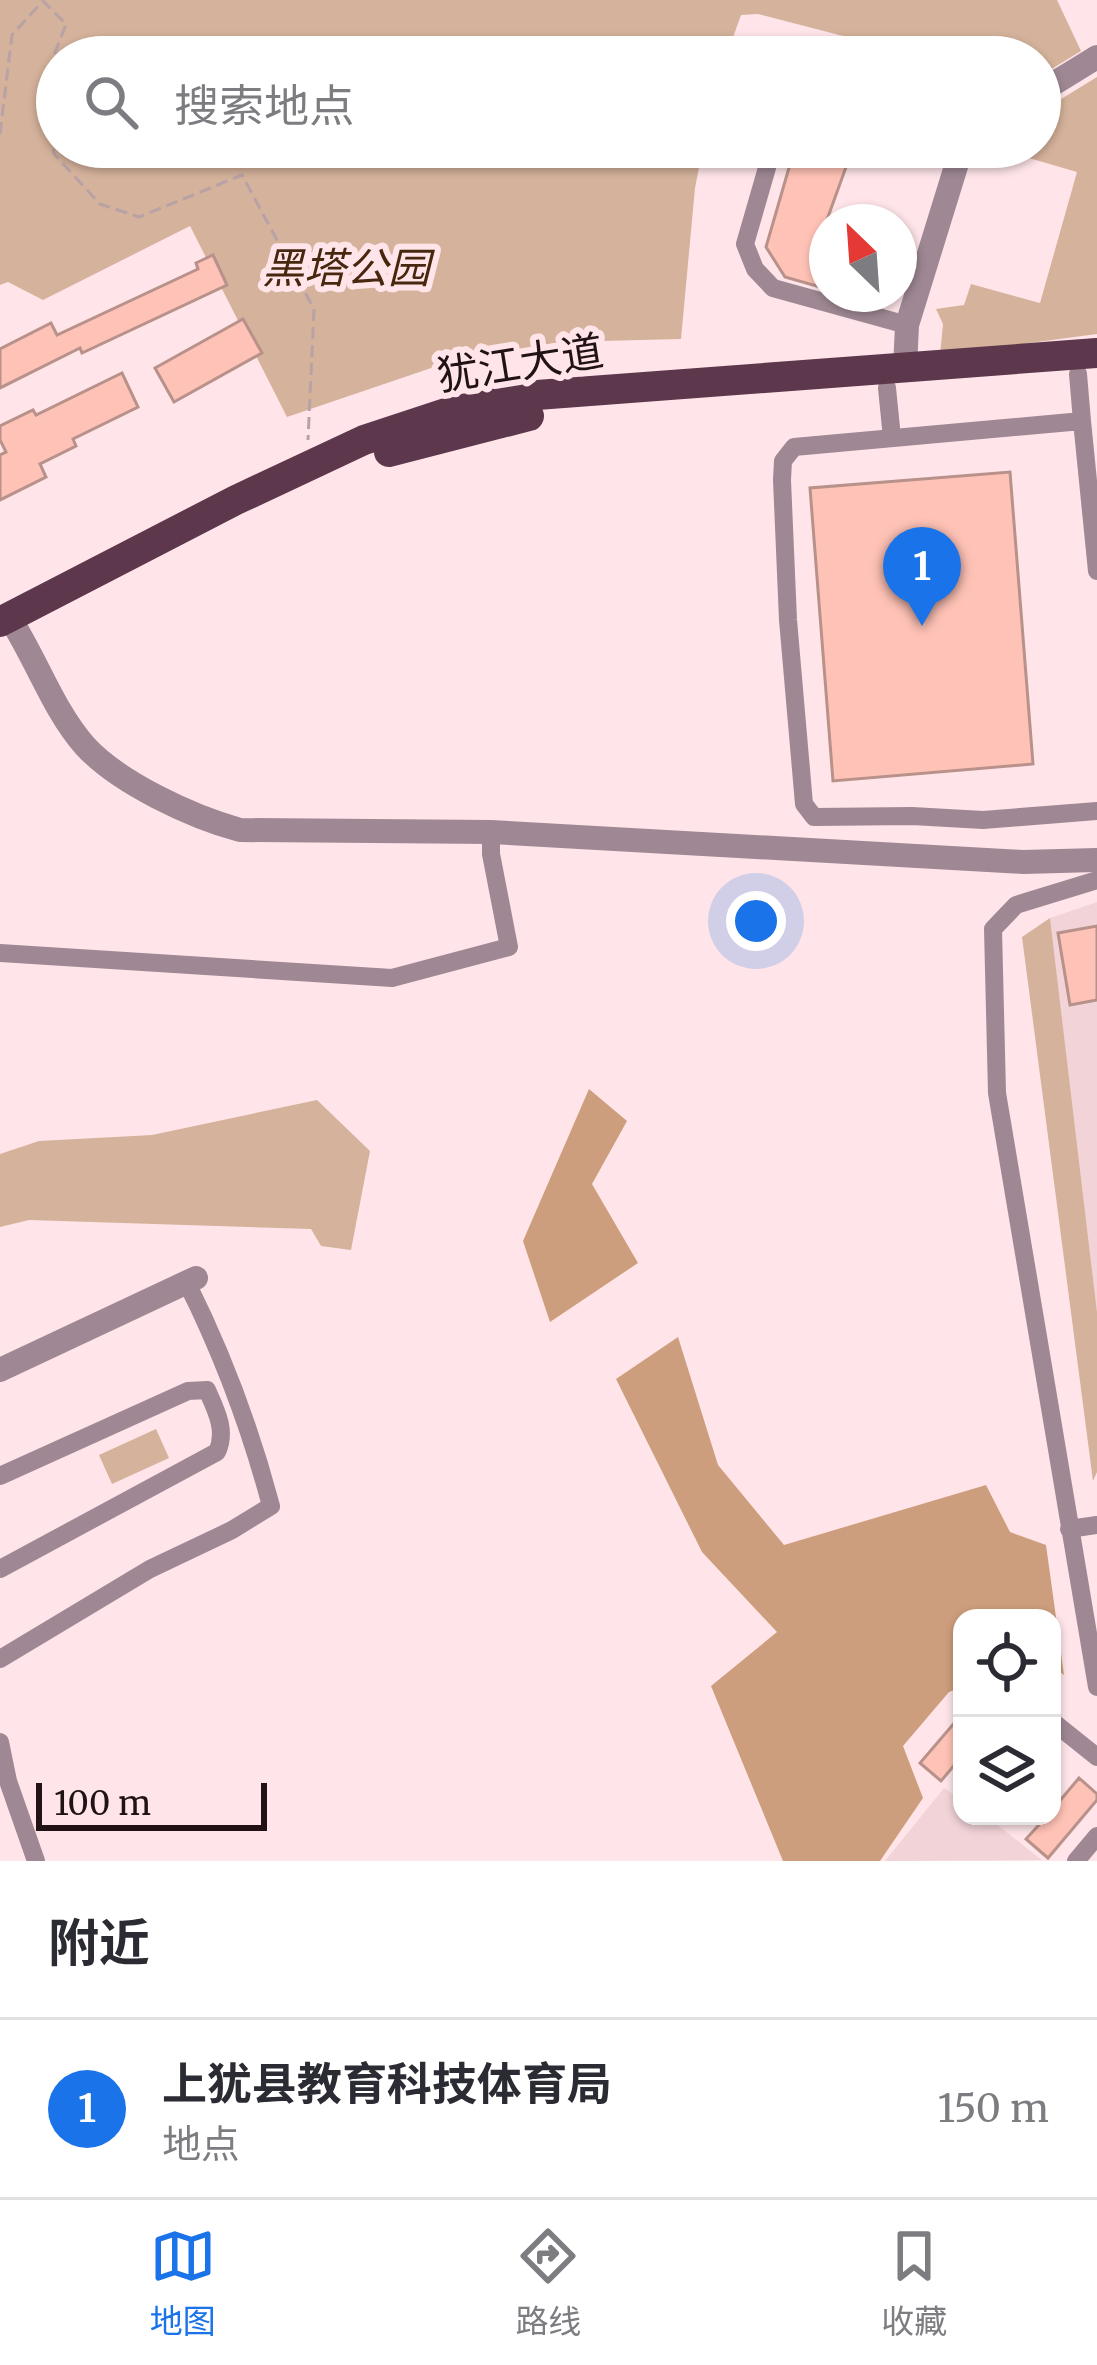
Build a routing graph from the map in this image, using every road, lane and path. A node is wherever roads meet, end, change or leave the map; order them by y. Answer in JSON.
{"nodes":[{"id":1,"x":42,"y":1,"type":"edge"},
{"id":2,"x":62,"y":36,"type":"edge"},
{"id":3,"x":1097,"y":57,"type":"edge"},
{"id":4,"x":1061,"y":79,"type":"edge"},
{"id":5,"x":0,"y":134,"type":"edge"},
{"id":6,"x":67,"y":168,"type":"edge"},
{"id":7,"x":767,"y":168,"type":"edge"},
{"id":8,"x":956,"y":168,"type":"edge"},
{"id":9,"x":907,"y":325,"type":"junction"},
{"id":10,"x":1091,"y":366,"type":"edge"},
{"id":11,"x":896,"y":378,"type":"junction"},
{"id":12,"x":1082,"y":421,"type":"junction"},
{"id":13,"x":892,"y":438,"type":"junction"},
{"id":14,"x":308,"y":442,"type":"dead end"},
{"id":15,"x":1097,"y":571,"type":"edge"},
{"id":16,"x":6,"y":627,"type":"edge"},
{"id":17,"x":1097,"y":811,"type":"edge"},
{"id":18,"x":491,"y":832,"type":"junction"},
{"id":19,"x":1097,"y":860,"type":"edge"},
{"id":20,"x":1097,"y":880,"type":"edge"},
{"id":21,"x":0,"y":952,"type":"edge"},
{"id":22,"x":191,"y":1281,"type":"joint"},
{"id":23,"x":0,"y":1370,"type":"edge"},
{"id":24,"x":0,"y":1477,"type":"edge"},
{"id":25,"x":1097,"y":1525,"type":"edge"},
{"id":26,"x":1069,"y":1529,"type":"junction"},
{"id":27,"x":0,"y":1569,"type":"edge"},
{"id":28,"x":0,"y":1658,"type":"edge"},
{"id":29,"x":1097,"y":1687,"type":"edge"},
{"id":30,"x":1061,"y":1728,"type":"edge"},
{"id":31,"x":0,"y":1742,"type":"edge"},
{"id":32,"x":1097,"y":1756,"type":"edge"},
{"id":33,"x":22,"y":1821,"type":"junction"},
{"id":34,"x":0,"y":1832,"type":"edge"},
{"id":35,"x":1097,"y":1836,"type":"edge"},
{"id":36,"x":36,"y":1861,"type":"edge"},
{"id":37,"x":1076,"y":1861,"type":"edge"}],
"edges":[{"from":1,"to":2,"type":"path"},
{"from":1,"to":5,"type":"path"},
{"from":3,"to":4,"type":"street"},
{"from":6,"to":14,"type":"path"},
{"from":7,"to":9,"type":"street"},
{"from":8,"to":9,"type":"street"},
{"from":9,"to":11,"type":"street"},
{"from":10,"to":11,"type":"main road","name":"犹江大道"},
{"from":10,"to":12,"type":"street"},
{"from":11,"to":13,"type":"street"},
{"from":11,"to":16,"type":"main road","name":"犹江大道"},
{"from":12,"to":13,"type":"street"},
{"from":12,"to":15,"type":"street"},
{"from":13,"to":17,"type":"street"},
{"from":16,"to":18,"type":"street"},
{"from":18,"to":19,"type":"street"},
{"from":18,"to":21,"type":"street"},
{"from":20,"to":26,"type":"street"},
{"from":22,"to":23,"type":"street"},
{"from":22,"to":28,"type":"street"},
{"from":24,"to":27,"type":"street"},
{"from":25,"to":26,"type":"street"},
{"from":26,"to":29,"type":"street"},
{"from":30,"to":32,"type":"street"},
{"from":31,"to":33,"type":"street"},
{"from":33,"to":34,"type":"street"},
{"from":33,"to":36,"type":"street"},
{"from":35,"to":37,"type":"street"}]}
